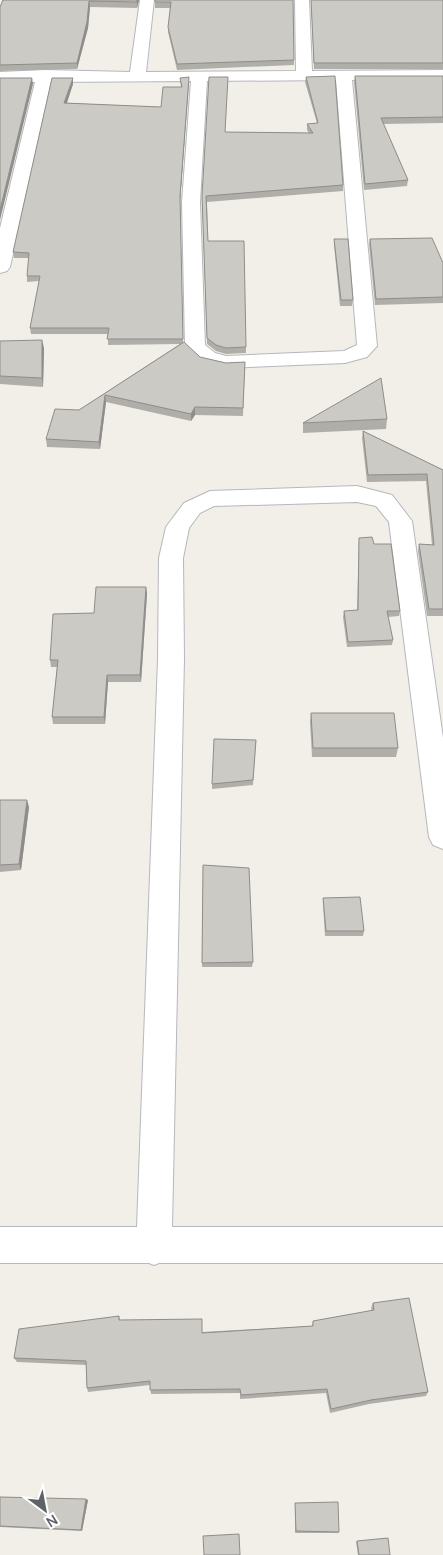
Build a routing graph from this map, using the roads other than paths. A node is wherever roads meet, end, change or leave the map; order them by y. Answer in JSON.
{"nodes":[{"id":1,"x":147,"y":0,"type":"edge"},
{"id":2,"x":302,"y":0,"type":"edge"},
{"id":3,"x":45,"y":75,"type":"junction"},
{"id":4,"x":138,"y":75,"type":"junction"},
{"id":5,"x":443,"y":75,"type":"edge"},
{"id":6,"x":0,"y":76,"type":"edge"},
{"id":7,"x":199,"y":76,"type":"junction"},
{"id":8,"x":304,"y":76,"type":"junction"},
{"id":9,"x":344,"y":76,"type":"junction"},
{"id":10,"x":0,"y":267,"type":"edge"},
{"id":11,"x":443,"y":837,"type":"edge"},
{"id":12,"x":0,"y":1245,"type":"edge"},
{"id":13,"x":443,"y":1246,"type":"edge"},
{"id":14,"x":154,"y":1247,"type":"junction"}],
"edges":[{"from":1,"to":4,"type":"street"},
{"from":2,"to":8,"type":"street"},
{"from":3,"to":4,"type":"street"},
{"from":3,"to":6,"type":"street"},
{"from":3,"to":10,"type":"street"},
{"from":4,"to":7,"type":"street"},
{"from":5,"to":9,"type":"street"},
{"from":7,"to":8,"type":"street"},
{"from":7,"to":9,"type":"street"},
{"from":8,"to":9,"type":"street"},
{"from":11,"to":14,"type":"street"},
{"from":12,"to":14,"type":"street"},
{"from":13,"to":14,"type":"street"}]}
